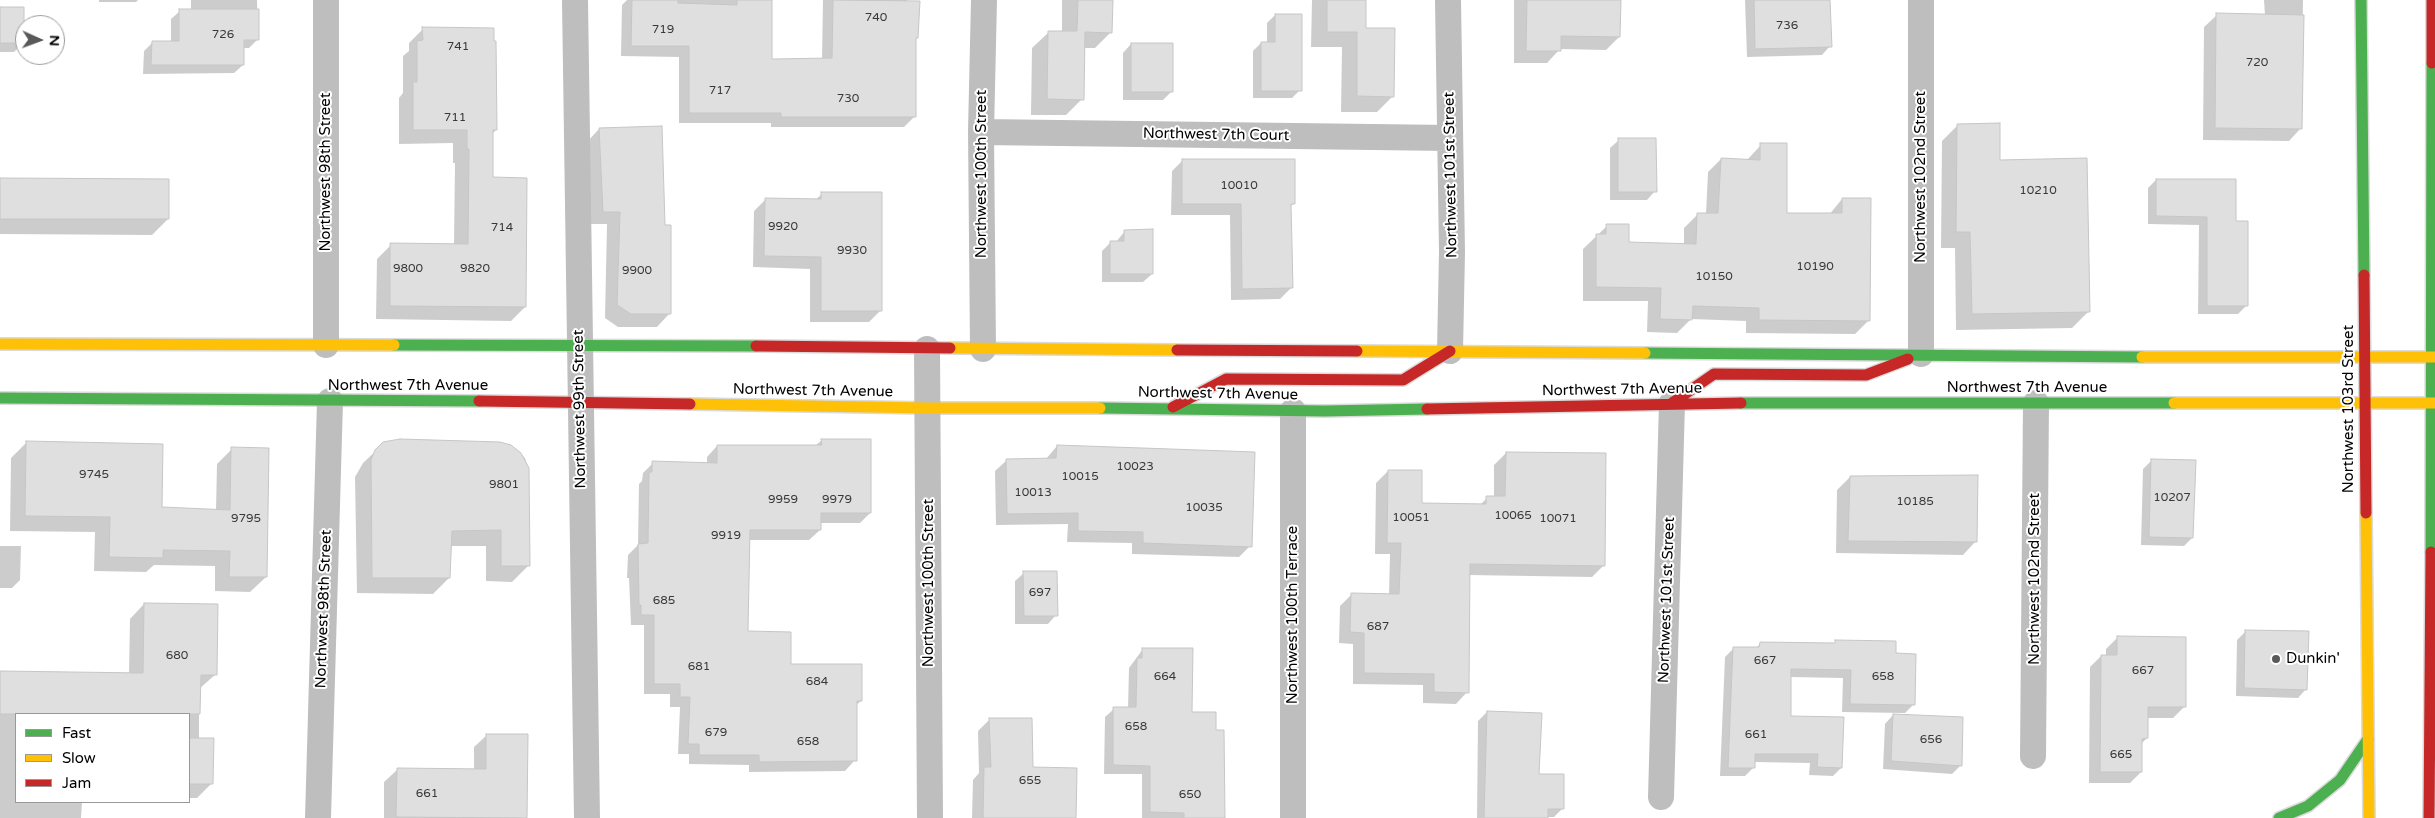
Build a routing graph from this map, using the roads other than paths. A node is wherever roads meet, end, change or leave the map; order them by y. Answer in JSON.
{"nodes":[{"id":1,"x":326,"y":0,"type":"edge"},
{"id":2,"x":575,"y":0,"type":"edge"},
{"id":3,"x":984,"y":0,"type":"edge"},
{"id":4,"x":1448,"y":0,"type":"edge"},
{"id":5,"x":1921,"y":0,"type":"edge"},
{"id":6,"x":2361,"y":0,"type":"edge"},
{"id":7,"x":2432,"y":0,"type":"edge"},
{"id":8,"x":981,"y":132,"type":"junction"},
{"id":9,"x":1450,"y":138,"type":"junction"},
{"id":10,"x":0,"y":344,"type":"edge"},
{"id":11,"x":326,"y":345,"type":"junction"},
{"id":12,"x":579,"y":345,"type":"junction"},
{"id":13,"x":927,"y":349,"type":"junction"},
{"id":14,"x":983,"y":349,"type":"junction"},
{"id":15,"x":1450,"y":351,"type":"junction"},
{"id":16,"x":1921,"y":354,"type":"junction"},
{"id":17,"x":2364,"y":357,"type":"junction"},
{"id":18,"x":2434,"y":357,"type":"edge"},
{"id":19,"x":0,"y":398,"type":"edge"},
{"id":20,"x":330,"y":401,"type":"junction"},
{"id":21,"x":580,"y":402,"type":"junction"},
{"id":22,"x":2036,"y":403,"type":"junction"},
{"id":23,"x":2364,"y":403,"type":"junction"},
{"id":24,"x":2434,"y":403,"type":"edge"},
{"id":25,"x":1672,"y":404,"type":"junction"},
{"id":26,"x":928,"y":408,"type":"junction"},
{"id":27,"x":1171,"y":408,"type":"junction"},
{"id":28,"x":1294,"y":411,"type":"junction"},
{"id":29,"x":2368,"y":739,"type":"junction"},
{"id":30,"x":2432,"y":753,"type":"edge"},
{"id":31,"x":2033,"y":756,"type":"dead end"},
{"id":32,"x":1661,"y":797,"type":"dead end"},
{"id":33,"x":318,"y":818,"type":"edge"},
{"id":34,"x":587,"y":818,"type":"edge"},
{"id":35,"x":930,"y":818,"type":"edge"},
{"id":36,"x":1292,"y":818,"type":"edge"},
{"id":37,"x":2279,"y":818,"type":"edge"},
{"id":38,"x":2369,"y":818,"type":"edge"},
{"id":39,"x":2429,"y":818,"type":"edge"}],
"edges":[{"from":1,"to":11,"type":"street","name":"Northwest 98th Street"},
{"from":2,"to":12,"type":"street","name":"Northwest 99th Street"},
{"from":3,"to":8,"type":"street","name":"Northwest 100th Street"},
{"from":4,"to":9,"type":"street","name":"Northwest 101st Street"},
{"from":5,"to":16,"type":"street","name":"Northwest 102nd Street"},
{"from":6,"to":17,"type":"main road","name":"Northwest 103rd Street"},
{"from":7,"to":18,"type":"main road"},
{"from":8,"to":9,"type":"street","name":"Northwest 7th Court"},
{"from":8,"to":14,"type":"street","name":"Northwest 100th Street"},
{"from":9,"to":15,"type":"street","name":"Northwest 101st Street"},
{"from":10,"to":11,"type":"main road","name":"Northwest 7th Avenue"},
{"from":11,"to":12,"type":"main road","name":"Northwest 7th Avenue"},
{"from":12,"to":13,"type":"main road","name":"Northwest 7th Avenue"},
{"from":12,"to":21,"type":"street","name":"Northwest 99th Street"},
{"from":13,"to":14,"type":"main road","name":"Northwest 7th Avenue"},
{"from":13,"to":26,"type":"street","name":"Northwest 100th Street"},
{"from":14,"to":15,"type":"main road","name":"Northwest 7th Avenue"},
{"from":15,"to":16,"type":"main road","name":"Northwest 7th Avenue"},
{"from":15,"to":27,"type":"main road"},
{"from":16,"to":17,"type":"main road","name":"Northwest 7th Avenue"},
{"from":16,"to":25,"type":"main road"},
{"from":17,"to":18,"type":"main road","name":"Northwest 7th Avenue"},
{"from":17,"to":23,"type":"main road","name":"Northwest 103rd Street"},
{"from":18,"to":24,"type":"main road"},
{"from":19,"to":20,"type":"main road","name":"Northwest 7th Avenue"},
{"from":20,"to":21,"type":"main road","name":"Northwest 7th Avenue"},
{"from":20,"to":33,"type":"street","name":"Northwest 98th Street"},
{"from":21,"to":26,"type":"main road","name":"Northwest 7th Avenue"},
{"from":21,"to":34,"type":"street","name":"Northwest 99th Street"},
{"from":22,"to":23,"type":"main road","name":"Northwest 7th Avenue"},
{"from":22,"to":25,"type":"main road","name":"Northwest 7th Avenue"},
{"from":22,"to":31,"type":"street","name":"Northwest 102nd Street"},
{"from":23,"to":24,"type":"main road","name":"Northwest 7th Avenue"},
{"from":23,"to":29,"type":"main road","name":"Northwest 103rd Street"},
{"from":24,"to":30,"type":"main road"},
{"from":25,"to":28,"type":"main road","name":"Northwest 7th Avenue"},
{"from":25,"to":32,"type":"street","name":"Northwest 101st Street"},
{"from":26,"to":27,"type":"main road","name":"Northwest 7th Avenue"},
{"from":26,"to":35,"type":"street","name":"Northwest 100th Street"},
{"from":27,"to":28,"type":"main road","name":"Northwest 7th Avenue"},
{"from":28,"to":36,"type":"street","name":"Northwest 100th Terrace"},
{"from":29,"to":37,"type":"main road"},
{"from":29,"to":38,"type":"main road","name":"Northwest 103rd Street"},
{"from":30,"to":39,"type":"main road"}]}
